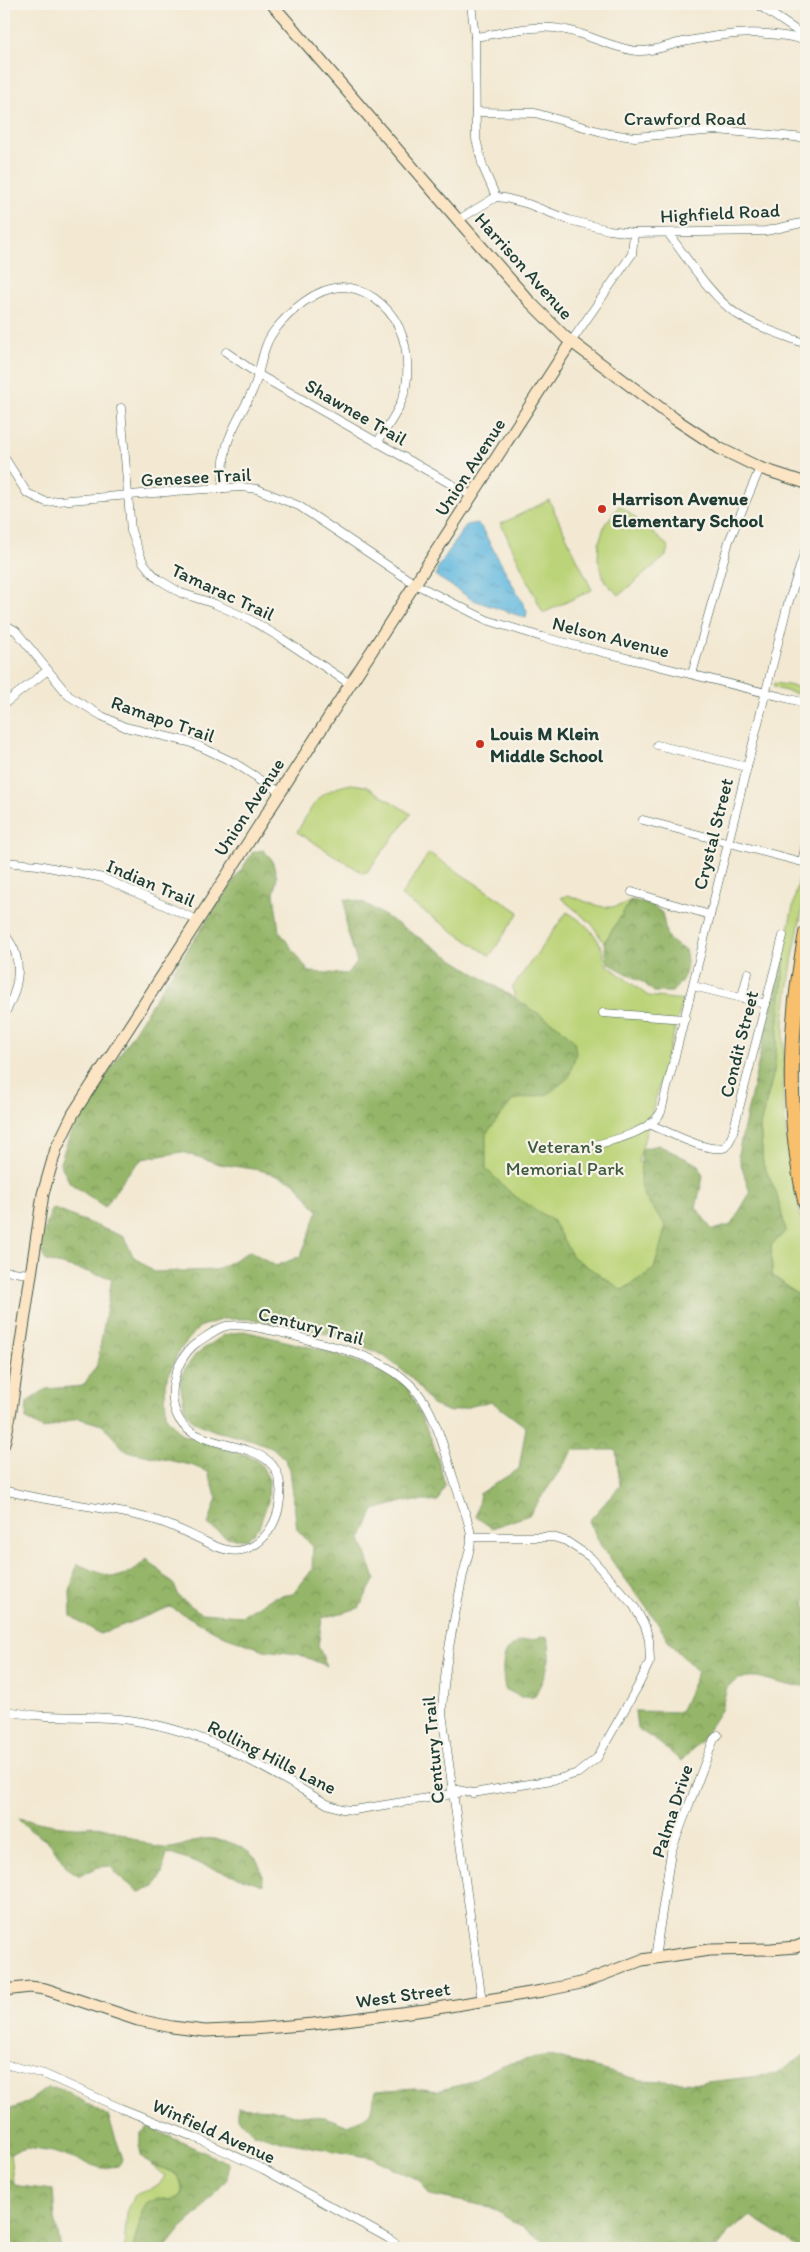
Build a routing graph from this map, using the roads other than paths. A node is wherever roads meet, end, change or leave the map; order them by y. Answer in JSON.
{"nodes":[{"id":1,"x":272,"y":4,"type":"edge"},
{"id":2,"x":471,"y":4,"type":"edge"},
{"id":3,"x":757,"y":4,"type":"edge"},
{"id":4,"x":475,"y":37,"type":"junction"},
{"id":5,"x":806,"y":39,"type":"edge"},
{"id":6,"x":476,"y":112,"type":"junction"},
{"id":7,"x":806,"y":138,"type":"edge"},
{"id":8,"x":496,"y":197,"type":"junction"},
{"id":9,"x":458,"y":220,"type":"junction"},
{"id":10,"x":806,"y":222,"type":"edge"},
{"id":11,"x":668,"y":232,"type":"junction"},
{"id":12,"x":634,"y":233,"type":"junction"},
{"id":13,"x":571,"y":342,"type":"junction"},
{"id":14,"x":806,"y":344,"type":"edge"},
{"id":15,"x":226,"y":352,"type":"dead end"},
{"id":16,"x":259,"y":375,"type":"junction"},
{"id":17,"x":121,"y":408,"type":"dead end"},
{"id":18,"x":377,"y":443,"type":"junction"},
{"id":19,"x":4,"y":457,"type":"edge"},
{"id":20,"x":760,"y":468,"type":"junction"},
{"id":21,"x":806,"y":483,"type":"edge"},
{"id":22,"x":223,"y":488,"type":"junction"},
{"id":23,"x":128,"y":496,"type":"junction"},
{"id":24,"x":472,"y":496,"type":"junction"},
{"id":25,"x":806,"y":548,"type":"edge"},
{"id":26,"x":415,"y":584,"type":"junction"},
{"id":27,"x":4,"y":624,"type":"edge"},
{"id":28,"x":48,"y":670,"type":"junction"},
{"id":29,"x":692,"y":674,"type":"junction"},
{"id":30,"x":350,"y":684,"type":"junction"},
{"id":31,"x":767,"y":693,"type":"junction"},
{"id":32,"x":806,"y":703,"type":"edge"},
{"id":33,"x":4,"y":704,"type":"edge"},
{"id":34,"x":657,"y":745,"type":"dead end"},
{"id":35,"x":746,"y":767,"type":"junction"},
{"id":36,"x":280,"y":792,"type":"junction"},
{"id":37,"x":643,"y":820,"type":"dead end"},
{"id":38,"x":728,"y":842,"type":"junction"},
{"id":39,"x":806,"y":843,"type":"edge"},
{"id":40,"x":4,"y":862,"type":"edge"},
{"id":41,"x":632,"y":892,"type":"dead end"},
{"id":42,"x":710,"y":915,"type":"junction"},
{"id":43,"x":197,"y":920,"type":"junction"},
{"id":44,"x":4,"y":932,"type":"edge"},
{"id":45,"x":806,"y":934,"type":"edge"},
{"id":46,"x":783,"y":936,"type":"dead end"},
{"id":47,"x":748,"y":974,"type":"dead end"},
{"id":48,"x":693,"y":986,"type":"junction"},
{"id":49,"x":742,"y":997,"type":"junction"},
{"id":50,"x":766,"y":1004,"type":"junction"},
{"id":51,"x":603,"y":1013,"type":"dead end"},
{"id":52,"x":4,"y":1015,"type":"edge"},
{"id":53,"x":684,"y":1019,"type":"junction"},
{"id":54,"x":649,"y":1124,"type":"junction"},
{"id":55,"x":591,"y":1146,"type":"dead end"},
{"id":56,"x":806,"y":1205,"type":"edge"},
{"id":57,"x":4,"y":1271,"type":"edge"},
{"id":58,"x":30,"y":1274,"type":"junction"},
{"id":59,"x":4,"y":1444,"type":"edge"},
{"id":60,"x":4,"y":1490,"type":"edge"},
{"id":61,"x":472,"y":1537,"type":"junction"},
{"id":62,"x":4,"y":1710,"type":"edge"},
{"id":63,"x":718,"y":1735,"type":"dead end"},
{"id":64,"x":452,"y":1791,"type":"junction"},
{"id":65,"x":806,"y":1943,"type":"edge"},
{"id":66,"x":655,"y":1958,"type":"junction"},
{"id":67,"x":4,"y":1990,"type":"edge"},
{"id":68,"x":482,"y":2001,"type":"junction"},
{"id":69,"x":4,"y":2064,"type":"edge"},
{"id":70,"x":401,"y":2248,"type":"edge"}],
"edges":[{"from":1,"to":9,"type":"street","name":"Harrison Avenue"},
{"from":2,"to":4,"type":"street"},
{"from":3,"to":5,"type":"street"},
{"from":4,"to":5,"type":"street"},
{"from":4,"to":6,"type":"street"},
{"from":6,"to":7,"type":"street","name":"Crawford Road"},
{"from":6,"to":8,"type":"street"},
{"from":8,"to":9,"type":"street"},
{"from":8,"to":12,"type":"street","name":"Highfield Road"},
{"from":9,"to":13,"type":"street","name":"Harrison Avenue"},
{"from":10,"to":11,"type":"street","name":"Highfield Road"},
{"from":11,"to":12,"type":"street","name":"Highfield Road"},
{"from":11,"to":14,"type":"street"},
{"from":12,"to":13,"type":"street","name":"Union Avenue"},
{"from":13,"to":20,"type":"street","name":"Harrison Avenue"},
{"from":13,"to":24,"type":"street","name":"Union Avenue"},
{"from":15,"to":16,"type":"street","name":"Shawnee Trail"},
{"from":16,"to":18,"type":"street","name":"Shawnee Trail"},
{"from":16,"to":18,"type":"street"},
{"from":16,"to":22,"type":"street"},
{"from":17,"to":23,"type":"street","name":"Tamarac Trail"},
{"from":18,"to":24,"type":"street","name":"Shawnee Trail"},
{"from":19,"to":23,"type":"street","name":"Genesee Trail"},
{"from":20,"to":21,"type":"street","name":"Harrison Avenue"},
{"from":20,"to":29,"type":"street"},
{"from":22,"to":23,"type":"street","name":"Genesee Trail"},
{"from":22,"to":26,"type":"street","name":"Genesee Trail"},
{"from":23,"to":30,"type":"street","name":"Tamarac Trail"},
{"from":24,"to":26,"type":"street","name":"Union Avenue"},
{"from":25,"to":31,"type":"street","name":"Crystal Street"},
{"from":26,"to":29,"type":"street","name":"Nelson Avenue"},
{"from":26,"to":30,"type":"street","name":"Union Avenue"},
{"from":27,"to":28,"type":"street","name":"Ramapo Trail"},
{"from":28,"to":33,"type":"street"},
{"from":28,"to":36,"type":"street","name":"Ramapo Trail"},
{"from":29,"to":31,"type":"street","name":"Nelson Avenue"},
{"from":30,"to":36,"type":"street","name":"Union Avenue"},
{"from":31,"to":32,"type":"street","name":"Nelson Avenue"},
{"from":31,"to":35,"type":"street","name":"Crystal Street"},
{"from":34,"to":35,"type":"street"},
{"from":35,"to":38,"type":"street","name":"Crystal Street"},
{"from":36,"to":43,"type":"street","name":"Union Avenue"},
{"from":37,"to":38,"type":"street"},
{"from":38,"to":39,"type":"street"},
{"from":38,"to":42,"type":"street","name":"Crystal Street"},
{"from":40,"to":43,"type":"street","name":"Indian Trail"},
{"from":41,"to":42,"type":"street"},
{"from":42,"to":48,"type":"street","name":"Crystal Street"},
{"from":43,"to":58,"type":"street","name":"Union Avenue"},
{"from":44,"to":52,"type":"street"},
{"from":45,"to":56,"type":"highway"},
{"from":46,"to":50,"type":"street","name":"Condit Street"},
{"from":47,"to":49,"type":"street"},
{"from":48,"to":49,"type":"street"},
{"from":48,"to":53,"type":"street","name":"Crystal Street"},
{"from":49,"to":50,"type":"street"},
{"from":50,"to":54,"type":"street","name":"Condit Street"},
{"from":51,"to":53,"type":"street"},
{"from":53,"to":54,"type":"street","name":"Crystal Street"},
{"from":54,"to":55,"type":"street"},
{"from":57,"to":58,"type":"street"},
{"from":58,"to":59,"type":"street","name":"Union Avenue"},
{"from":60,"to":61,"type":"street","name":"Century Trail"},
{"from":61,"to":64,"type":"street","name":"Century Trail"},
{"from":61,"to":64,"type":"street","name":"Rolling Hills Lane"},
{"from":62,"to":64,"type":"street","name":"Rolling Hills Lane"},
{"from":63,"to":66,"type":"street","name":"Palma Drive"},
{"from":64,"to":68,"type":"street","name":"Century Trail"},
{"from":65,"to":66,"type":"street","name":"West Street"},
{"from":66,"to":68,"type":"street","name":"West Street"},
{"from":67,"to":68,"type":"street","name":"West Street"},
{"from":69,"to":70,"type":"street","name":"Winfield Avenue"}]}
